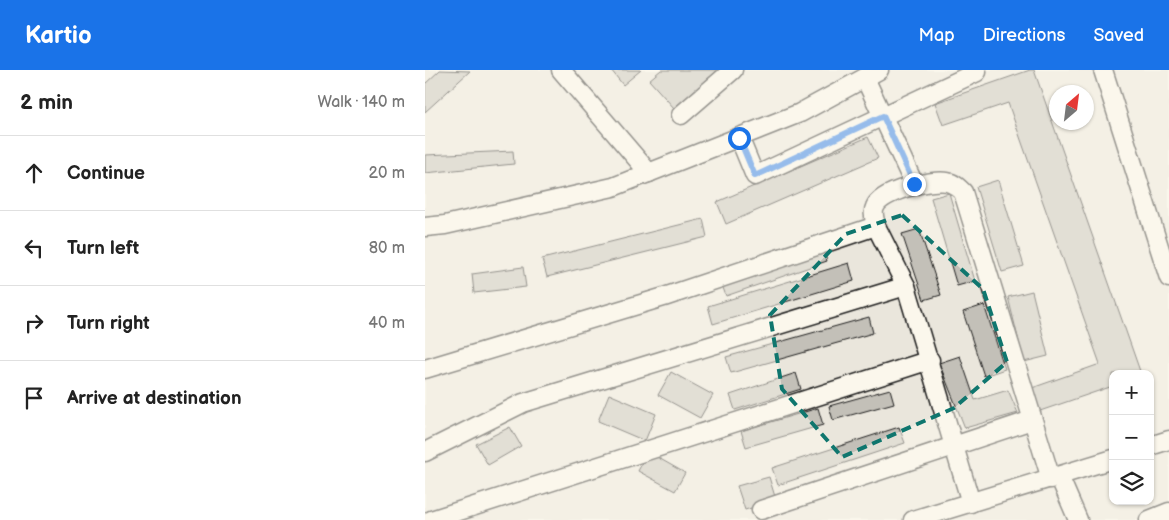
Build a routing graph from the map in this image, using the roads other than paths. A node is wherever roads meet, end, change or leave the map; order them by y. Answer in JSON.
{"nodes":[{"id":1,"x":561,"y":70,"type":"edge"},
{"id":2,"x":733,"y":70,"type":"edge"},
{"id":3,"x":976,"y":70,"type":"edge"},
{"id":4,"x":1103,"y":70,"type":"edge"},
{"id":5,"x":872,"y":74,"type":"edge"},
{"id":6,"x":681,"y":115,"type":"dead end"},
{"id":7,"x":883,"y":116,"type":"junction"},
{"id":8,"x":739,"y":138,"type":"junction"},
{"id":9,"x":649,"y":173,"type":"junction"},
{"id":10,"x":914,"y":184,"type":"junction"},
{"id":11,"x":876,"y":226,"type":"junction"},
{"id":12,"x":425,"y":227,"type":"edge"},
{"id":13,"x":1169,"y":278,"type":"edge"},
{"id":14,"x":906,"y":286,"type":"junction"},
{"id":15,"x":930,"y":360,"type":"junction"},
{"id":16,"x":425,"y":369,"type":"edge"},
{"id":17,"x":1032,"y":420,"type":"junction"},
{"id":18,"x":1169,"y":440,"type":"edge"},
{"id":19,"x":1154,"y":445,"type":"edge"},
{"id":20,"x":953,"y":447,"type":"junction"},
{"id":21,"x":425,"y":452,"type":"edge"},
{"id":22,"x":1110,"y":460,"type":"edge"},
{"id":23,"x":1055,"y":478,"type":"junction"},
{"id":24,"x":971,"y":503,"type":"junction"},
{"id":25,"x":761,"y":510,"type":"dead end"},
{"id":26,"x":1169,"y":512,"type":"edge"},
{"id":27,"x":932,"y":517,"type":"edge"},
{"id":28,"x":431,"y":520,"type":"edge"},
{"id":29,"x":913,"y":520,"type":"edge"},
{"id":30,"x":1079,"y":520,"type":"edge"},
{"id":31,"x":1149,"y":520,"type":"edge"}],
"edges":[{"from":1,"to":9,"type":"lane"},
{"from":2,"to":6,"type":"lane"},
{"from":3,"to":7,"type":"lane"},
{"from":4,"to":13,"type":"lane"},
{"from":5,"to":7,"type":"lane"},
{"from":5,"to":8,"type":"lane"},
{"from":7,"to":8,"type":"lane"},
{"from":7,"to":10,"type":"lane"},
{"from":8,"to":9,"type":"lane"},
{"from":9,"to":12,"type":"lane"},
{"from":10,"to":11,"type":"lane"},
{"from":10,"to":17,"type":"lane"},
{"from":11,"to":14,"type":"lane"},
{"from":11,"to":16,"type":"lane"},
{"from":14,"to":15,"type":"lane"},
{"from":14,"to":21,"type":"lane"},
{"from":15,"to":20,"type":"lane"},
{"from":15,"to":28,"type":"lane"},
{"from":17,"to":20,"type":"lane"},
{"from":17,"to":23,"type":"lane"},
{"from":18,"to":19,"type":"lane"},
{"from":20,"to":24,"type":"lane"},
{"from":20,"to":25,"type":"lane"},
{"from":22,"to":23,"type":"lane"},
{"from":23,"to":24,"type":"lane"},
{"from":23,"to":30,"type":"lane"},
{"from":24,"to":27,"type":"lane"},
{"from":26,"to":31,"type":"lane"},
{"from":27,"to":29,"type":"lane"}]}
